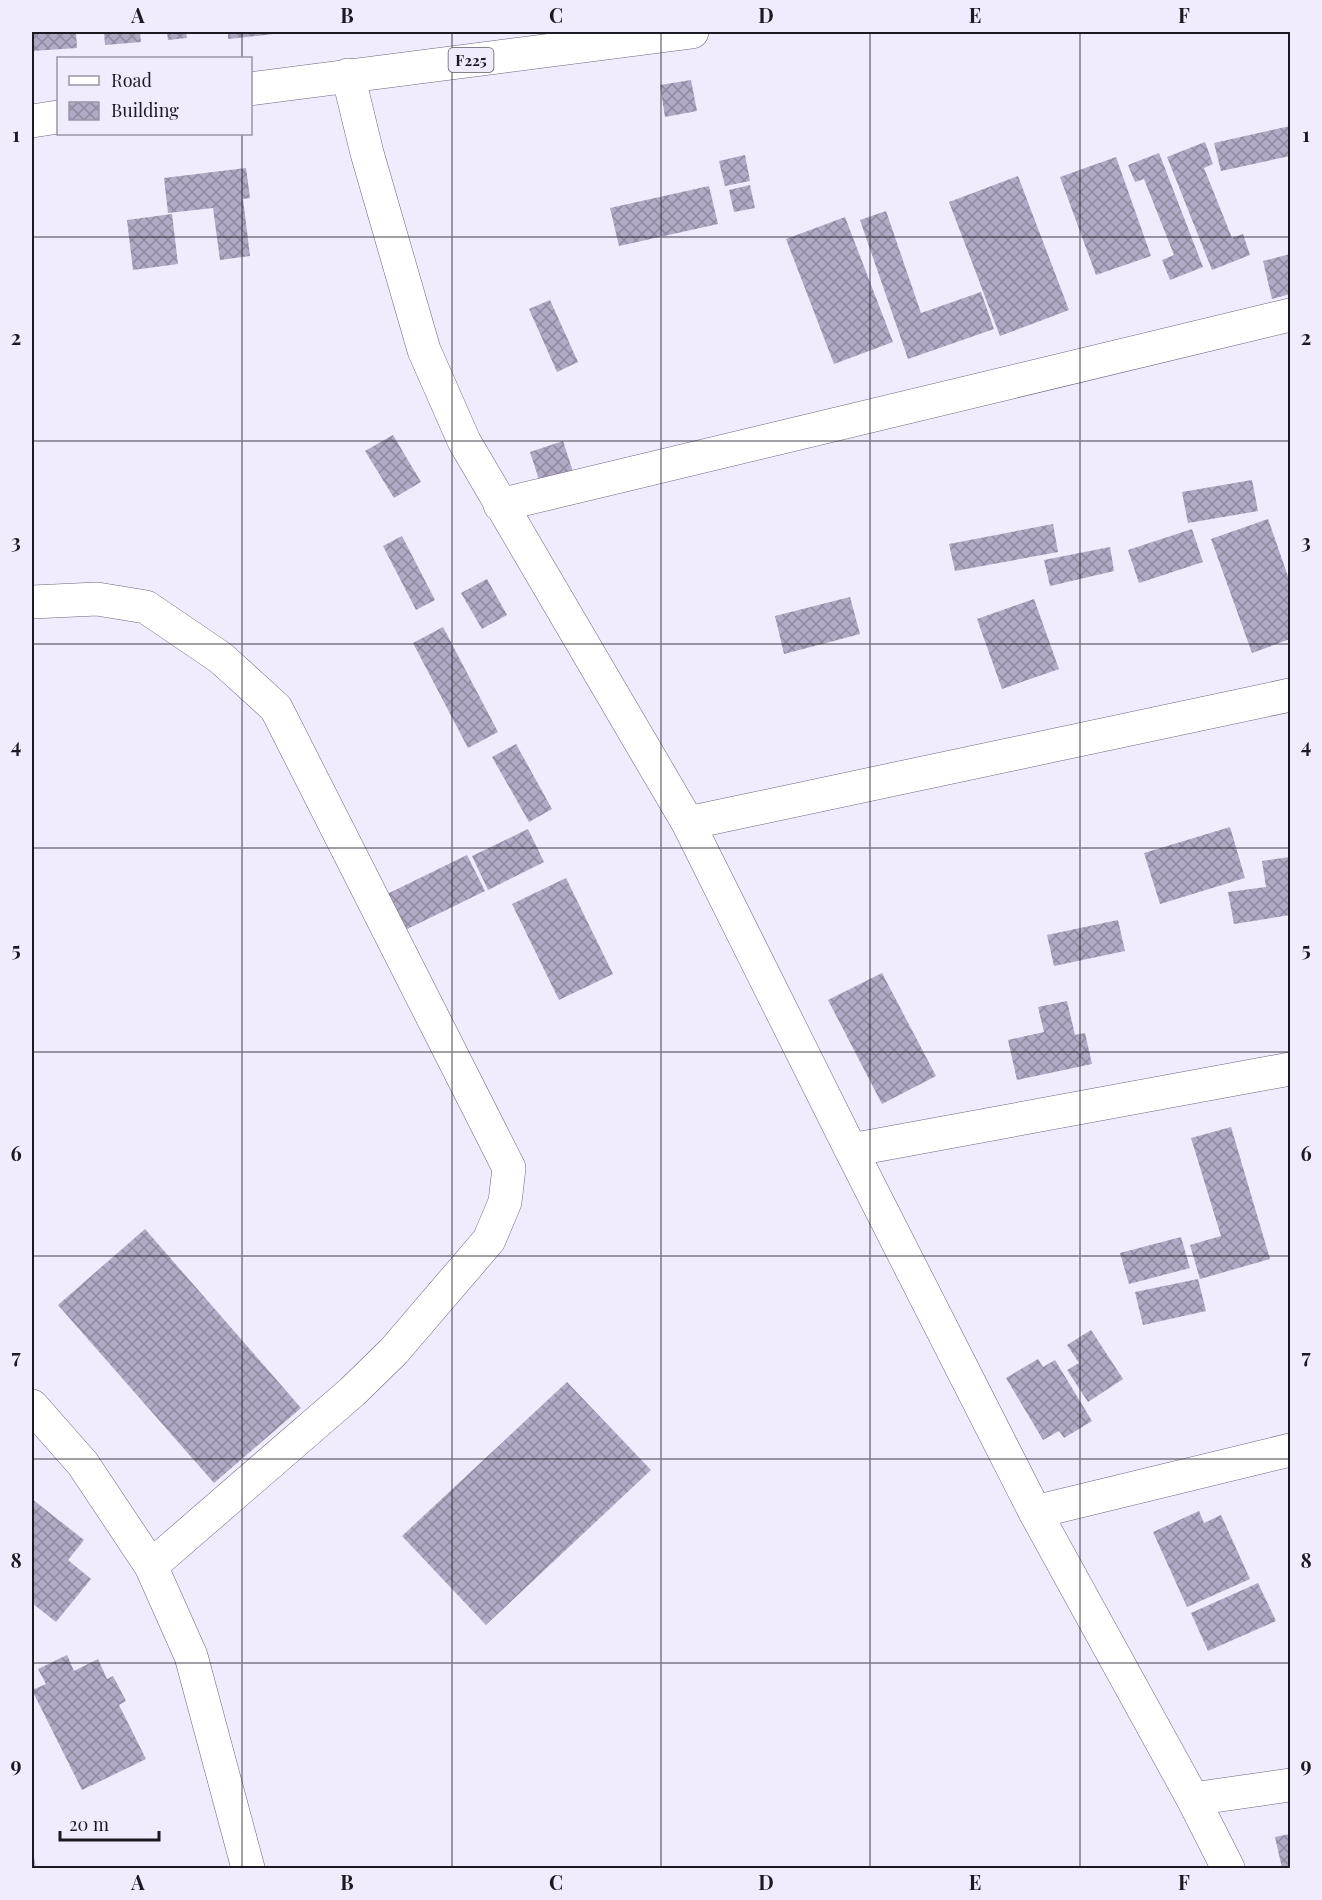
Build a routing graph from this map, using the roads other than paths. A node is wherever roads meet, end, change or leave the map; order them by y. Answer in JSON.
{"nodes":[{"id":1,"x":692,"y":32,"type":"edge"},
{"id":2,"x":348,"y":75,"type":"junction"},
{"id":3,"x":252,"y":89,"type":"edge"},
{"id":4,"x":57,"y":117,"type":"edge"},
{"id":5,"x":32,"y":121,"type":"edge"},
{"id":6,"x":1290,"y":315,"type":"edge"},
{"id":7,"x":501,"y":505,"type":"junction"},
{"id":8,"x":32,"y":602,"type":"edge"},
{"id":9,"x":1290,"y":695,"type":"edge"},
{"id":10,"x":688,"y":823,"type":"junction"},
{"id":11,"x":1290,"y":1069,"type":"edge"},
{"id":12,"x":851,"y":1150,"type":"junction"},
{"id":13,"x":32,"y":1406,"type":"edge"},
{"id":14,"x":1290,"y":1450,"type":"edge"},
{"id":15,"x":1035,"y":1512,"type":"junction"},
{"id":16,"x":151,"y":1566,"type":"junction"},
{"id":17,"x":1290,"y":1785,"type":"edge"},
{"id":18,"x":1193,"y":1799,"type":"junction"},
{"id":19,"x":248,"y":1869,"type":"edge"},
{"id":20,"x":1228,"y":1869,"type":"edge"}],
"edges":[{"from":1,"to":2,"type":"street","number":"F225"},
{"from":2,"to":3,"type":"street","number":"F225"},
{"from":2,"to":7,"type":"street"},
{"from":4,"to":5,"type":"street"},
{"from":6,"to":7,"type":"street"},
{"from":7,"to":10,"type":"street"},
{"from":8,"to":16,"type":"street"},
{"from":9,"to":10,"type":"street"},
{"from":10,"to":12,"type":"street"},
{"from":11,"to":12,"type":"street"},
{"from":12,"to":15,"type":"street"},
{"from":13,"to":16,"type":"street"},
{"from":14,"to":15,"type":"street"},
{"from":15,"to":18,"type":"street"},
{"from":16,"to":19,"type":"street"},
{"from":17,"to":18,"type":"street"},
{"from":18,"to":20,"type":"street"}]}
